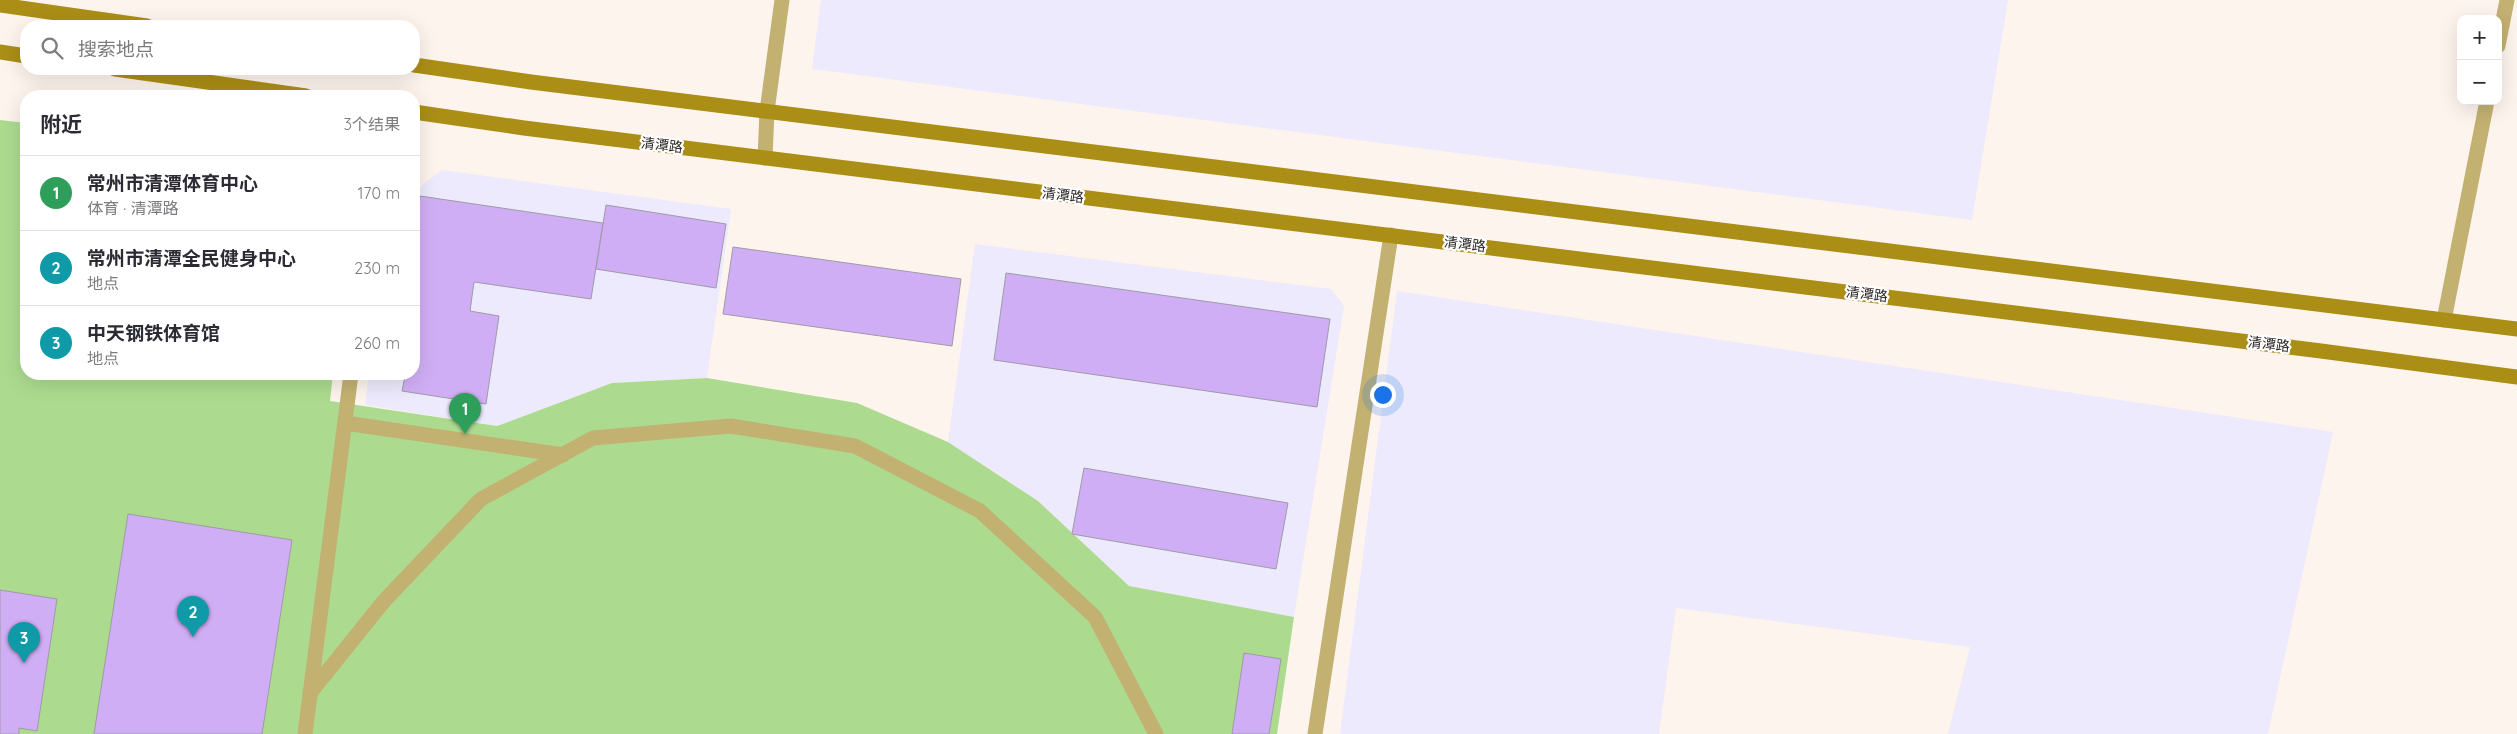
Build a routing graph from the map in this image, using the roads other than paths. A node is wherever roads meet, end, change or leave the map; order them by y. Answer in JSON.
{"nodes":[{"id":1,"x":782,"y":0,"type":"edge"},
{"id":2,"x":2508,"y":0,"type":"edge"},
{"id":3,"x":0,"y":5,"type":"edge"},
{"id":4,"x":105,"y":20,"type":"edge"},
{"id":5,"x":2502,"y":28,"type":"edge"},
{"id":6,"x":0,"y":52,"type":"edge"},
{"id":7,"x":20,"y":55,"type":"edge"},
{"id":8,"x":420,"y":66,"type":"edge"},
{"id":9,"x":157,"y":75,"type":"edge"},
{"id":10,"x":264,"y":90,"type":"edge"},
{"id":11,"x":2486,"y":105,"type":"edge"},
{"id":12,"x":767,"y":111,"type":"junction"},
{"id":13,"x":420,"y":113,"type":"edge"},
{"id":14,"x":765,"y":158,"type":"junction"},
{"id":15,"x":1391,"y":235,"type":"junction"},
{"id":16,"x":2444,"y":320,"type":"junction"},
{"id":17,"x":2517,"y":329,"type":"edge"},
{"id":18,"x":2517,"y":377,"type":"edge"},
{"id":19,"x":350,"y":380,"type":"edge"},
{"id":20,"x":345,"y":423,"type":"junction"},
{"id":21,"x":563,"y":455,"type":"junction"},
{"id":22,"x":310,"y":694,"type":"junction"},
{"id":23,"x":305,"y":734,"type":"edge"},
{"id":24,"x":1156,"y":734,"type":"edge"},
{"id":25,"x":1314,"y":734,"type":"edge"}],
"edges":[{"from":1,"to":12,"type":"street"},
{"from":2,"to":5,"type":"street"},
{"from":3,"to":4,"type":"main road"},
{"from":6,"to":7,"type":"main road"},
{"from":8,"to":12,"type":"main road"},
{"from":9,"to":10,"type":"main road"},
{"from":11,"to":16,"type":"street"},
{"from":12,"to":14,"type":"street"},
{"from":12,"to":16,"type":"main road"},
{"from":13,"to":14,"type":"main road","name":"清潭路"},
{"from":14,"to":15,"type":"main road","name":"清潭路"},
{"from":15,"to":18,"type":"main road","name":"清潭路"},
{"from":15,"to":25,"type":"street"},
{"from":16,"to":17,"type":"main road"},
{"from":19,"to":20,"type":"street"},
{"from":20,"to":21,"type":"street"},
{"from":20,"to":22,"type":"street"},
{"from":21,"to":22,"type":"street"},
{"from":21,"to":24,"type":"street"},
{"from":22,"to":23,"type":"street"}]}
